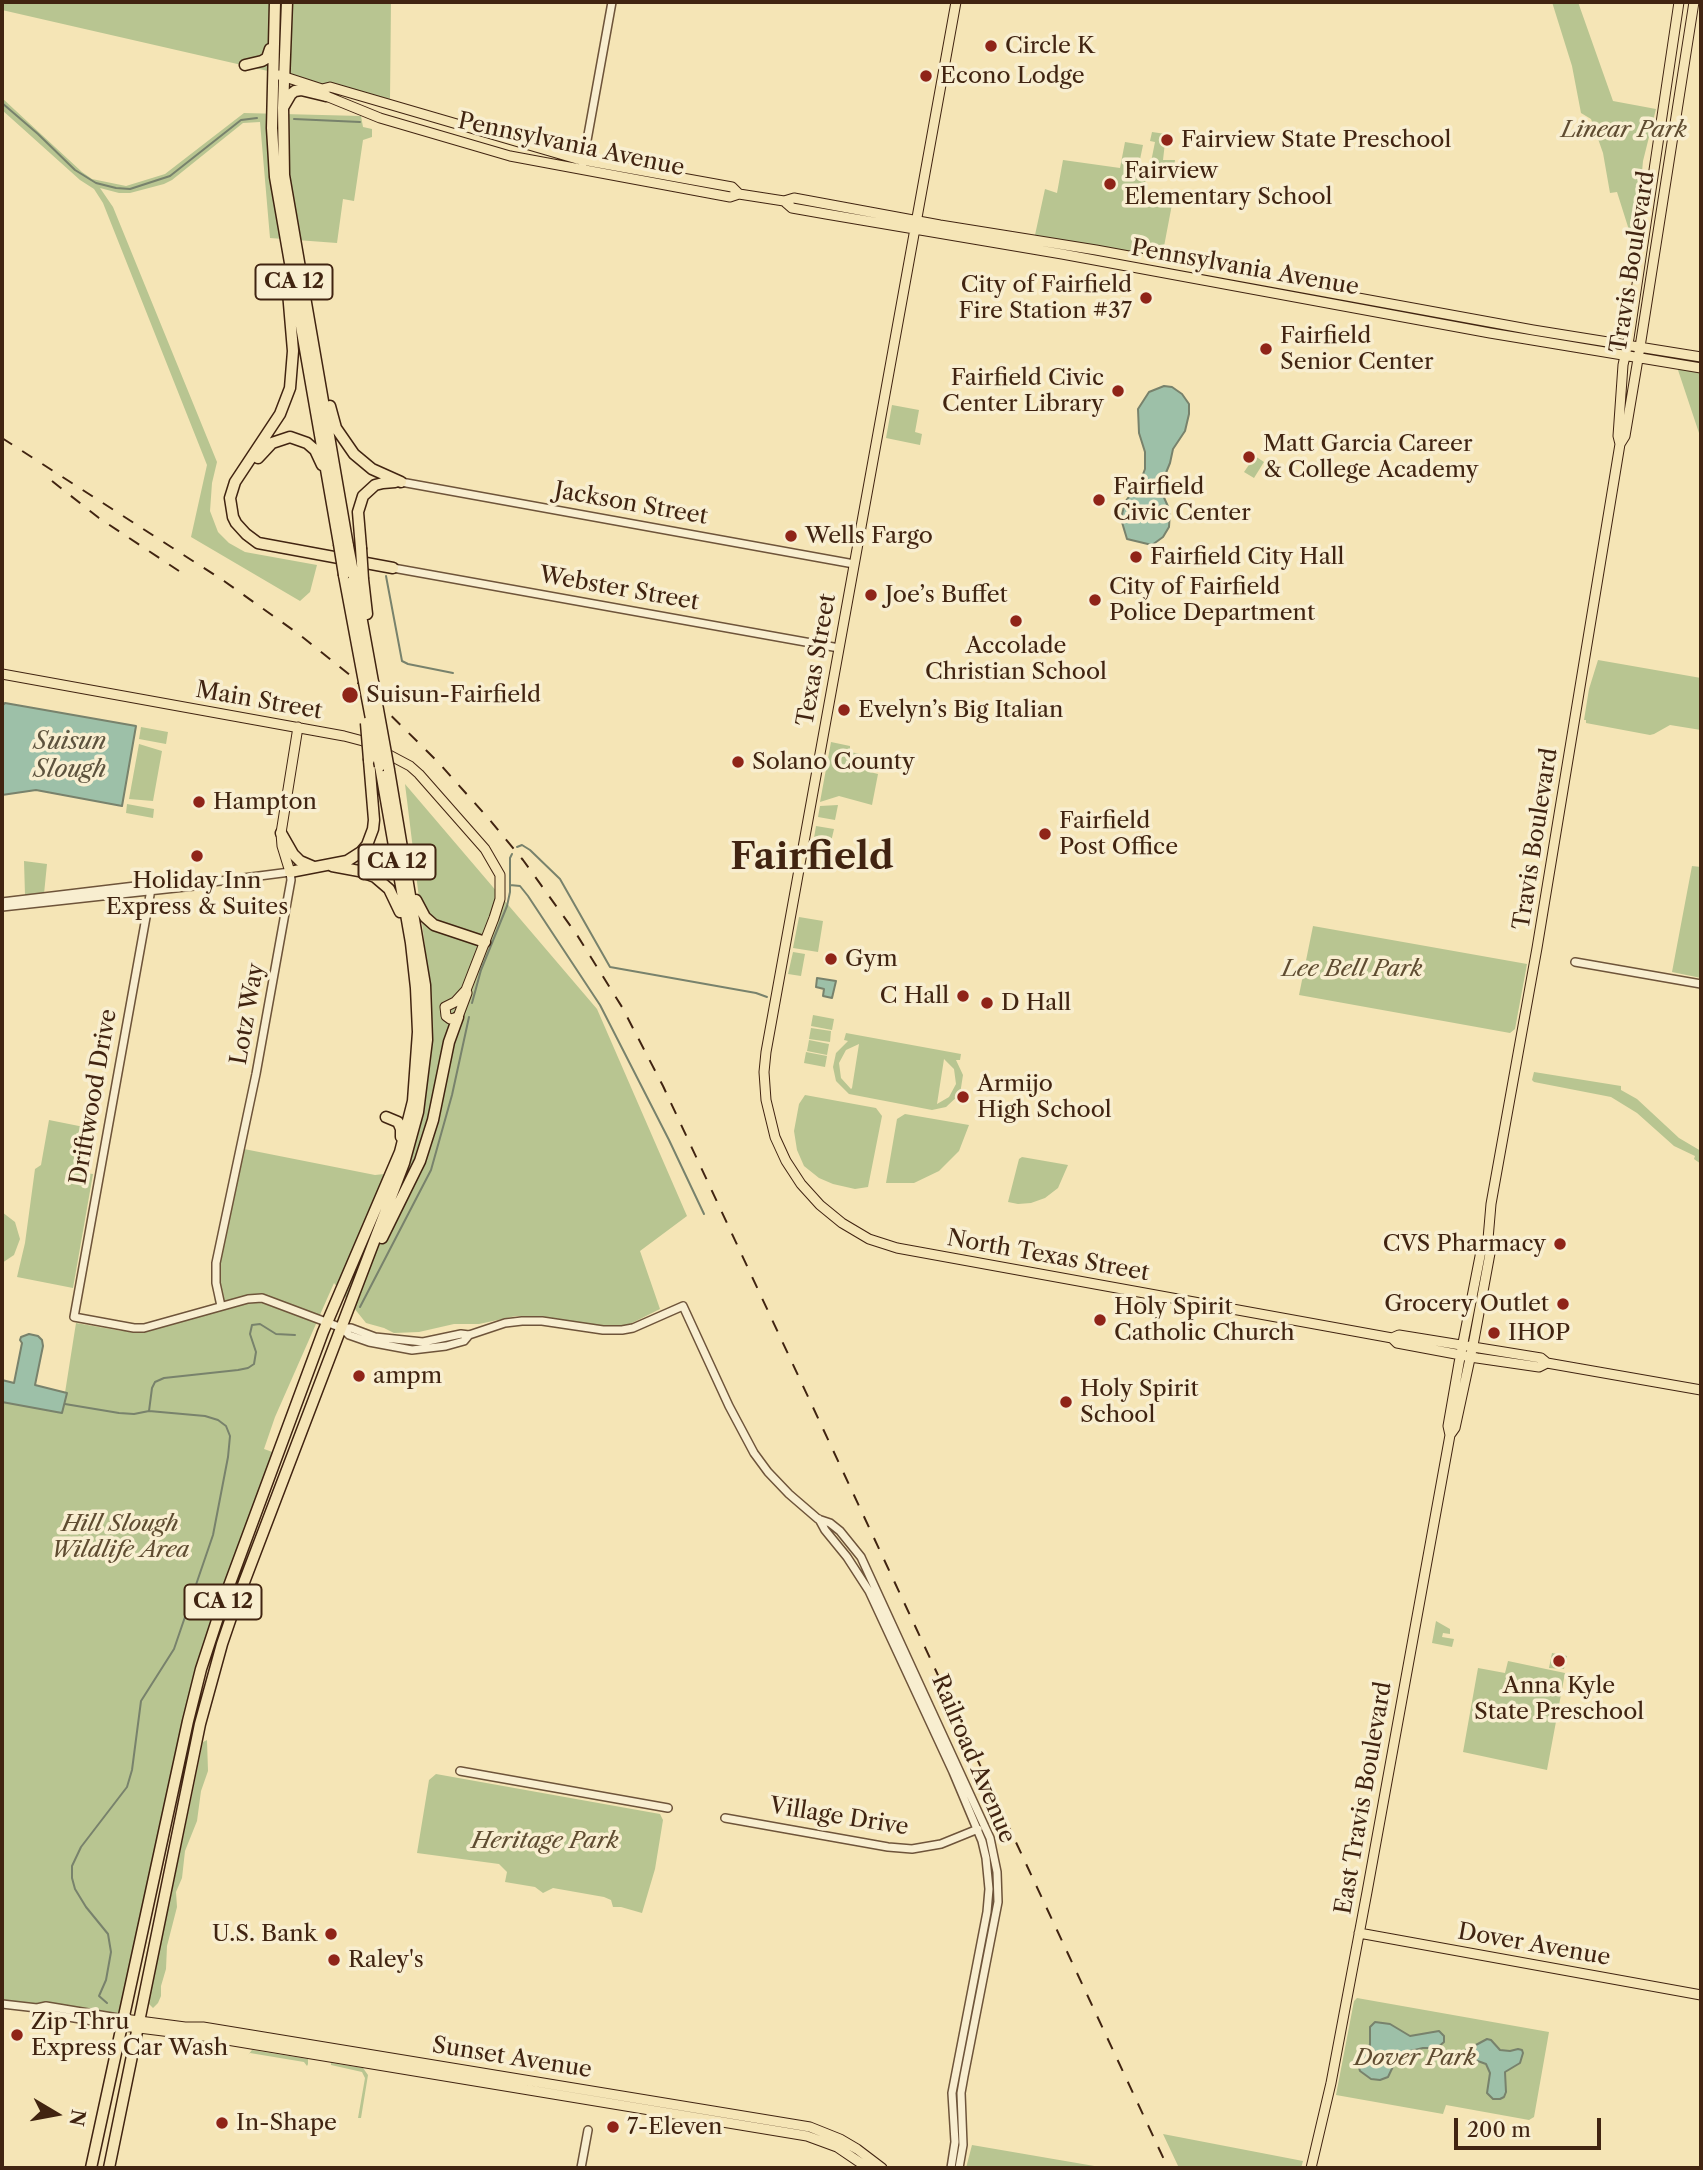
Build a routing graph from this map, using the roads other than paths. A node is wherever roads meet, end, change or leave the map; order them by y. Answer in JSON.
{"nodes":[{"id":1,"x":275,"y":2,"type":"edge"},
{"id":2,"x":287,"y":2,"type":"edge"},
{"id":3,"x":612,"y":2,"type":"edge"},
{"id":4,"x":956,"y":2,"type":"edge"},
{"id":5,"x":1679,"y":2,"type":"edge"},
{"id":6,"x":1693,"y":2,"type":"edge"},
{"id":7,"x":274,"y":40,"type":"junction"},
{"id":8,"x":245,"y":65,"type":"dead end"},
{"id":9,"x":272,"y":73,"type":"junction"},
{"id":10,"x":284,"y":76,"type":"junction"},
{"id":11,"x":324,"y":93,"type":"junction"},
{"id":12,"x":283,"y":108,"type":"junction"},
{"id":13,"x":583,"y":164,"type":"junction"},
{"id":14,"x":916,"y":225,"type":"junction"},
{"id":15,"x":286,"y":239,"type":"junction"},
{"id":16,"x":1004,"y":240,"type":"junction"},
{"id":17,"x":305,"y":302,"type":"junction"},
{"id":18,"x":1627,"y":345,"type":"junction"},
{"id":19,"x":1640,"y":347,"type":"junction"},
{"id":20,"x":1625,"y":356,"type":"junction"},
{"id":21,"x":1701,"y":357,"type":"edge"},
{"id":22,"x":1638,"y":358,"type":"junction"},
{"id":23,"x":1701,"y":368,"type":"edge"},
{"id":24,"x":1620,"y":444,"type":"junction"},
{"id":25,"x":401,"y":482,"type":"junction"},
{"id":26,"x":329,"y":489,"type":"junction"},
{"id":27,"x":240,"y":527,"type":"junction"},
{"id":28,"x":343,"y":545,"type":"junction"},
{"id":29,"x":854,"y":564,"type":"junction"},
{"id":30,"x":393,"y":568,"type":"joint"},
{"id":31,"x":354,"y":577,"type":"junction"},
{"id":32,"x":839,"y":649,"type":"junction"},
{"id":33,"x":365,"y":653,"type":"junction"},
{"id":34,"x":2,"y":674,"type":"edge"},
{"id":35,"x":368,"y":682,"type":"junction"},
{"id":36,"x":298,"y":727,"type":"junction"},
{"id":37,"x":379,"y":765,"type":"junction"},
{"id":38,"x":281,"y":833,"type":"junction"},
{"id":39,"x":405,"y":864,"type":"junction"},
{"id":40,"x":329,"y":866,"type":"junction"},
{"id":41,"x":313,"y":867,"type":"junction"},
{"id":42,"x":289,"y":872,"type":"junction"},
{"id":43,"x":151,"y":888,"type":"junction"},
{"id":44,"x":2,"y":902,"type":"edge"},
{"id":45,"x":2,"y":907,"type":"edge"},
{"id":46,"x":485,"y":942,"type":"junction"},
{"id":47,"x":412,"y":959,"type":"junction"},
{"id":48,"x":1575,"y":962,"type":"dead end"},
{"id":49,"x":1701,"y":984,"type":"edge"},
{"id":50,"x":466,"y":990,"type":"junction"},
{"id":51,"x":458,"y":1017,"type":"junction"},
{"id":52,"x":413,"y":1092,"type":"junction"},
{"id":53,"x":400,"y":1152,"type":"junction"},
{"id":54,"x":800,"y":1182,"type":"joint"},
{"id":55,"x":363,"y":1271,"type":"junction"},
{"id":56,"x":221,"y":1306,"type":"junction"},
{"id":57,"x":326,"y":1322,"type":"junction"},
{"id":58,"x":342,"y":1328,"type":"junction"},
{"id":59,"x":469,"y":1335,"type":"junction"},
{"id":60,"x":407,"y":1342,"type":"junction"},
{"id":61,"x":393,"y":1348,"type":"junction"},
{"id":62,"x":1467,"y":1352,"type":"junction"},
{"id":63,"x":1701,"y":1390,"type":"edge"},
{"id":64,"x":818,"y":1519,"type":"junction"},
{"id":65,"x":460,"y":1771,"type":"dead end"},
{"id":66,"x":668,"y":1808,"type":"dead end"},
{"id":67,"x":725,"y":1818,"type":"dead end"},
{"id":68,"x":985,"y":1825,"type":"junction"},
{"id":69,"x":977,"y":1829,"type":"junction"},
{"id":70,"x":1359,"y":1933,"type":"junction"},
{"id":71,"x":1701,"y":1995,"type":"edge"},
{"id":72,"x":2,"y":2004,"type":"edge"},
{"id":73,"x":37,"y":2008,"type":"junction"},
{"id":74,"x":79,"y":2012,"type":"junction"},
{"id":75,"x":54,"y":2015,"type":"junction"},
{"id":76,"x":124,"y":2022,"type":"junction"},
{"id":77,"x":140,"y":2024,"type":"junction"},
{"id":78,"x":588,"y":2130,"type":"dead end"},
{"id":79,"x":91,"y":2168,"type":"edge"},
{"id":80,"x":109,"y":2168,"type":"edge"},
{"id":81,"x":582,"y":2168,"type":"edge"},
{"id":82,"x":867,"y":2168,"type":"edge"},
{"id":83,"x":882,"y":2168,"type":"edge"},
{"id":84,"x":951,"y":2168,"type":"edge"},
{"id":85,"x":959,"y":2168,"type":"edge"},
{"id":86,"x":1311,"y":2168,"type":"edge"}],
"edges":[{"from":1,"to":7,"type":"highway","number":"CA 12"},
{"from":2,"to":10,"type":"highway","number":"CA 12"},
{"from":3,"to":13,"type":"street"},
{"from":4,"to":14,"type":"main road","name":"Texas Street"},
{"from":5,"to":18,"type":"main road","name":"Travis Boulevard"},
{"from":6,"to":19,"type":"main road","name":"Travis Boulevard"},
{"from":7,"to":8,"type":"highway"},
{"from":7,"to":9,"type":"highway","number":"CA 12"},
{"from":9,"to":10,"type":"main road","name":"Pennsylvania Avenue"},
{"from":9,"to":15,"type":"highway","number":"CA 12"},
{"from":10,"to":11,"type":"main road","name":"Pennsylvania Avenue"},
{"from":10,"to":12,"type":"highway","number":"CA 12"},
{"from":11,"to":12,"type":"highway"},
{"from":11,"to":13,"type":"main road","name":"Pennsylvania Avenue"},
{"from":11,"to":13,"type":"main road","name":"Pennsylvania Avenue"},
{"from":12,"to":17,"type":"highway","number":"CA 12"},
{"from":13,"to":14,"type":"main road","name":"Pennsylvania Avenue"},
{"from":14,"to":16,"type":"main road","name":"Pennsylvania Avenue"},
{"from":14,"to":16,"type":"main road","name":"Pennsylvania Avenue"},
{"from":14,"to":29,"type":"main road","name":"Texas Street"},
{"from":15,"to":26,"type":"highway","number":"CA 12"},
{"from":15,"to":27,"type":"highway"},
{"from":16,"to":18,"type":"main road","name":"Pennsylvania Avenue"},
{"from":16,"to":20,"type":"main road","name":"Pennsylvania Avenue"},
{"from":17,"to":25,"type":"highway"},
{"from":17,"to":28,"type":"highway","number":"CA 12"},
{"from":18,"to":19,"type":"main road","name":"Pennsylvania Avenue"},
{"from":18,"to":20,"type":"main road","name":"Travis Boulevard"},
{"from":19,"to":21,"type":"main road","name":"Pennsylvania Avenue"},
{"from":19,"to":22,"type":"main road","name":"Travis Boulevard"},
{"from":20,"to":22,"type":"main road","name":"Pennsylvania Avenue"},
{"from":20,"to":24,"type":"main road","name":"Travis Boulevard"},
{"from":22,"to":23,"type":"main road","name":"Pennsylvania Avenue"},
{"from":22,"to":24,"type":"main road","name":"Travis Boulevard"},
{"from":24,"to":62,"type":"main road","name":"Travis Boulevard"},
{"from":25,"to":29,"type":"street","name":"Jackson Street"},
{"from":25,"to":31,"type":"highway","bridge":true},
{"from":26,"to":27,"type":"highway"},
{"from":26,"to":28,"type":"highway","number":"CA 12"},
{"from":27,"to":30,"type":"highway"},
{"from":28,"to":31,"type":"highway","number":"CA 12","bridge":true},
{"from":29,"to":32,"type":"main road","name":"Texas Street"},
{"from":30,"to":32,"type":"street","name":"Webster Street"},
{"from":31,"to":33,"type":"highway"},
{"from":31,"to":33,"type":"highway","number":"CA 12"},
{"from":32,"to":54,"type":"main road","name":"Texas Street"},
{"from":33,"to":35,"type":"highway","number":"CA 12"},
{"from":34,"to":36,"type":"main road","name":"Main Street"},
{"from":35,"to":37,"type":"highway","number":"CA 12","bridge":true},
{"from":35,"to":37,"type":"highway","bridge":true},
{"from":36,"to":38,"type":"main road","name":"Lotz Way"},
{"from":36,"to":46,"type":"main road","name":"Main Street"},
{"from":37,"to":39,"type":"highway","number":"CA 12"},
{"from":37,"to":40,"type":"highway"},
{"from":37,"to":47,"type":"highway","number":"CA 12"},
{"from":38,"to":41,"type":"highway"},
{"from":38,"to":42,"type":"main road","name":"Lotz Way"},
{"from":39,"to":46,"type":"highway"},
{"from":39,"to":55,"type":"highway","number":"CA 12"},
{"from":40,"to":41,"type":"highway"},
{"from":40,"to":47,"type":"highway"},
{"from":41,"to":42,"type":"highway"},
{"from":42,"to":43,"type":"street"},
{"from":42,"to":56,"type":"street","name":"Lotz Way"},
{"from":43,"to":44,"type":"street"},
{"from":43,"to":45,"type":"street"},
{"from":43,"to":56,"type":"street","name":"Driftwood Drive"},
{"from":46,"to":50,"type":"main road","name":"Main Street"},
{"from":47,"to":52,"type":"highway","number":"CA 12"},
{"from":48,"to":49,"type":"street"},
{"from":50,"to":51,"type":"main road","name":"Main Street"},
{"from":50,"to":51,"type":"main road","name":"Main Street"},
{"from":51,"to":55,"type":"highway"},
{"from":52,"to":53,"type":"highway","number":"CA 12"},
{"from":52,"to":53,"type":"highway"},
{"from":53,"to":57,"type":"highway","number":"CA 12"},
{"from":54,"to":62,"type":"main road","name":"North Texas Street"},
{"from":55,"to":58,"type":"highway","number":"CA 12"},
{"from":56,"to":57,"type":"street"},
{"from":57,"to":58,"type":"street"},
{"from":57,"to":76,"type":"highway","number":"CA 12"},
{"from":58,"to":60,"type":"street"},
{"from":58,"to":61,"type":"street"},
{"from":58,"to":77,"type":"highway","number":"CA 12"},
{"from":59,"to":60,"type":"street"},
{"from":59,"to":61,"type":"street"},
{"from":59,"to":64,"type":"street","name":"Railroad Avenue"},
{"from":60,"to":61,"type":"street"},
{"from":62,"to":63,"type":"main road","name":"North Texas Street"},
{"from":62,"to":70,"type":"main road","name":"East Travis Boulevard"},
{"from":64,"to":68,"type":"street","name":"Railroad Avenue"},
{"from":64,"to":69,"type":"street","name":"Railroad Avenue"},
{"from":65,"to":66,"type":"street"},
{"from":67,"to":69,"type":"street","name":"Village Drive"},
{"from":68,"to":69,"type":"street","name":"Village Drive"},
{"from":68,"to":85,"type":"street","name":"Railroad Avenue"},
{"from":69,"to":84,"type":"street","name":"Railroad Avenue"},
{"from":70,"to":71,"type":"main road","name":"Dover Avenue"},
{"from":70,"to":86,"type":"main road","name":"East Travis Boulevard"},
{"from":72,"to":73,"type":"street"},
{"from":73,"to":74,"type":"street"},
{"from":73,"to":75,"type":"street"},
{"from":74,"to":75,"type":"street"},
{"from":74,"to":76,"type":"street"},
{"from":75,"to":76,"type":"street"},
{"from":76,"to":77,"type":"main road","name":"Sunset Avenue"},
{"from":76,"to":79,"type":"highway","number":"CA 12"},
{"from":77,"to":80,"type":"highway","number":"CA 12"},
{"from":77,"to":82,"type":"main road","name":"Sunset Avenue"},
{"from":77,"to":83,"type":"main road","name":"Sunset Avenue"},
{"from":78,"to":81,"type":"street"}]}
